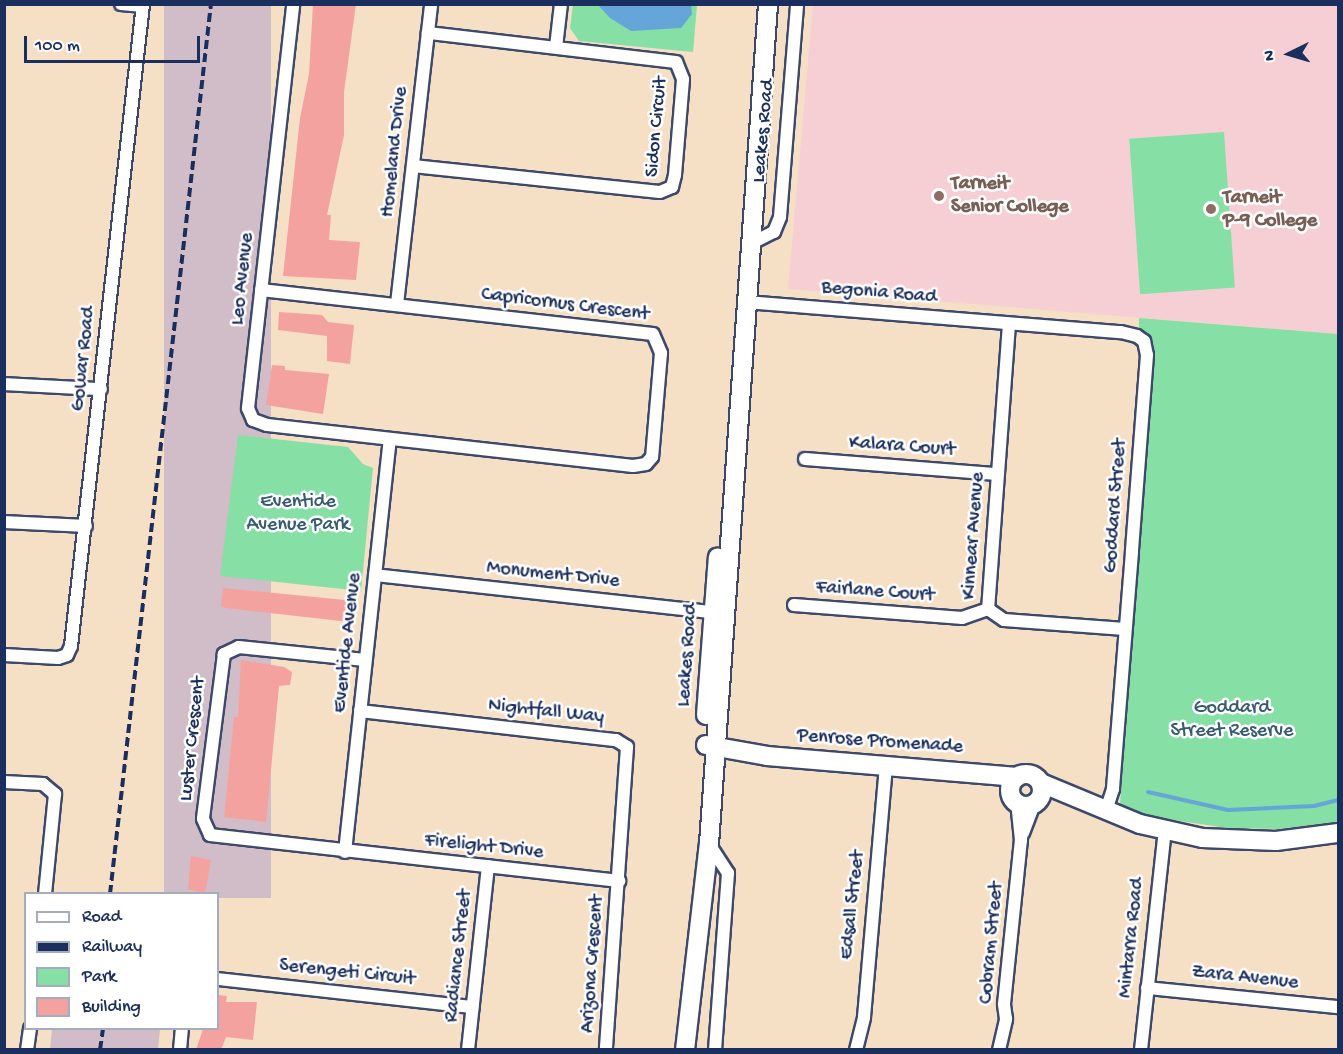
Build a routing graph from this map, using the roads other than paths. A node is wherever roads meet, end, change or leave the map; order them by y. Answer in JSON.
{"nodes":[{"id":1,"x":121,"y":4,"type":"edge"},
{"id":2,"x":293,"y":4,"type":"edge"},
{"id":3,"x":431,"y":4,"type":"edge"},
{"id":4,"x":561,"y":4,"type":"edge"},
{"id":5,"x":768,"y":4,"type":"edge"},
{"id":6,"x":797,"y":4,"type":"edge"},
{"id":7,"x":143,"y":5,"type":"edge"},
{"id":8,"x":428,"y":33,"type":"junction"},
{"id":9,"x":556,"y":47,"type":"junction"},
{"id":10,"x":413,"y":166,"type":"junction"},
{"id":11,"x":750,"y":244,"type":"junction"},
{"id":12,"x":261,"y":290,"type":"junction"},
{"id":13,"x":746,"y":302,"type":"junction"},
{"id":14,"x":397,"y":304,"type":"junction"},
{"id":15,"x":1009,"y":324,"type":"junction"},
{"id":16,"x":4,"y":384,"type":"edge"},
{"id":17,"x":100,"y":389,"type":"junction"},
{"id":18,"x":390,"y":439,"type":"junction"},
{"id":19,"x":805,"y":459,"type":"dead end"},
{"id":20,"x":997,"y":474,"type":"junction"},
{"id":21,"x":4,"y":522,"type":"edge"},
{"id":22,"x":86,"y":526,"type":"junction"},
{"id":23,"x":375,"y":575,"type":"junction"},
{"id":24,"x":794,"y":605,"type":"dead end"},
{"id":25,"x":988,"y":609,"type":"junction"},
{"id":26,"x":720,"y":613,"type":"junction"},
{"id":27,"x":1125,"y":629,"type":"junction"},
{"id":28,"x":4,"y":655,"type":"edge"},
{"id":29,"x":365,"y":660,"type":"junction"},
{"id":30,"x":360,"y":711,"type":"junction"},
{"id":31,"x":710,"y":752,"type":"junction"},
{"id":32,"x":886,"y":764,"type":"junction"},
{"id":33,"x":4,"y":782,"type":"edge"},
{"id":34,"x":1023,"y":796,"type":"junction"},
{"id":35,"x":1076,"y":800,"type":"junction"},
{"id":36,"x":1106,"y":812,"type":"junction"},
{"id":37,"x":1165,"y":830,"type":"junction"},
{"id":38,"x":1338,"y":833,"type":"edge"},
{"id":39,"x":709,"y":844,"type":"junction"},
{"id":40,"x":345,"y":852,"type":"junction"},
{"id":41,"x":488,"y":867,"type":"junction"},
{"id":42,"x":619,"y":881,"type":"junction"},
{"id":43,"x":45,"y":892,"type":"edge"},
{"id":44,"x":695,"y":947,"type":"junction"},
{"id":45,"x":219,"y":979,"type":"edge"},
{"id":46,"x":1147,"y":988,"type":"junction"},
{"id":47,"x":472,"y":1007,"type":"junction"},
{"id":48,"x":1338,"y":1007,"type":"edge"},
{"id":49,"x":30,"y":1030,"type":"edge"},
{"id":50,"x":182,"y":1030,"type":"edge"},
{"id":51,"x":27,"y":1050,"type":"edge"},
{"id":52,"x":180,"y":1050,"type":"edge"},
{"id":53,"x":468,"y":1050,"type":"edge"},
{"id":54,"x":606,"y":1050,"type":"edge"},
{"id":55,"x":686,"y":1050,"type":"edge"},
{"id":56,"x":715,"y":1050,"type":"edge"},
{"id":57,"x":856,"y":1050,"type":"edge"},
{"id":58,"x":999,"y":1050,"type":"edge"},
{"id":59,"x":1141,"y":1050,"type":"edge"}],
"edges":[{"from":1,"to":7,"type":"street"},
{"from":2,"to":12,"type":"street","name":"Leo Avenue"},
{"from":3,"to":8,"type":"street","name":"Homeland Drive"},
{"from":4,"to":9,"type":"street"},
{"from":5,"to":11,"type":"main road","name":"Leakes Road"},
{"from":6,"to":11,"type":"street","name":"Leakes Road"},
{"from":7,"to":17,"type":"street","name":"Gowar Road"},
{"from":8,"to":9,"type":"street","name":"Sidon Circuit"},
{"from":8,"to":10,"type":"street","name":"Homeland Drive"},
{"from":9,"to":10,"type":"street","name":"Sidon Circuit"},
{"from":10,"to":14,"type":"street","name":"Homeland Drive"},
{"from":11,"to":13,"type":"main road","name":"Leakes Road"},
{"from":12,"to":14,"type":"street","name":"Capricornus Crescent"},
{"from":12,"to":18,"type":"street","name":"Leo Avenue"},
{"from":13,"to":15,"type":"street","name":"Begonia Road"},
{"from":13,"to":26,"type":"main road","name":"Leakes Road"},
{"from":14,"to":18,"type":"street","name":"Capricornus Crescent"},
{"from":15,"to":20,"type":"street","name":"Kinnear Avenue"},
{"from":15,"to":27,"type":"street","name":"Goddard Street"},
{"from":16,"to":17,"type":"street"},
{"from":17,"to":22,"type":"street","name":"Gowar Road"},
{"from":18,"to":23,"type":"street","name":"Eventide Avenue"},
{"from":19,"to":20,"type":"street","name":"Kalara Court"},
{"from":20,"to":25,"type":"street","name":"Kinnear Avenue"},
{"from":21,"to":22,"type":"street"},
{"from":22,"to":28,"type":"street","name":"Gowar Road"},
{"from":23,"to":26,"type":"street","name":"Monument Drive"},
{"from":23,"to":29,"type":"street","name":"Eventide Avenue"},
{"from":24,"to":25,"type":"street","name":"Fairlane Court"},
{"from":25,"to":27,"type":"street","name":"Kinnear Avenue"},
{"from":26,"to":31,"type":"main road","name":"Leakes Road"},
{"from":27,"to":36,"type":"street","name":"Goddard Street"},
{"from":29,"to":30,"type":"street","name":"Eventide Avenue"},
{"from":29,"to":40,"type":"street","name":"Luster Crescent"},
{"from":30,"to":40,"type":"street","name":"Eventide Avenue"},
{"from":30,"to":42,"type":"street","name":"Nightfall Way"},
{"from":31,"to":32,"type":"main road","name":"Penrose Promenade"},
{"from":31,"to":39,"type":"main road","name":"Leakes Road"},
{"from":31,"to":44,"type":"main road","name":"Leakes Road"},
{"from":32,"to":34,"type":"main road","name":"Penrose Promenade"},
{"from":32,"to":57,"type":"street","name":"Edsall Street"},
{"from":33,"to":43,"type":"street"},
{"from":34,"to":35,"type":"main road"},
{"from":34,"to":35,"type":"main road"},
{"from":34,"to":58,"type":"street","name":"Cobram Street"},
{"from":35,"to":36,"type":"main road"},
{"from":36,"to":37,"type":"main road"},
{"from":37,"to":38,"type":"main road"},
{"from":37,"to":46,"type":"street","name":"Mintarra Road"},
{"from":39,"to":44,"type":"main road","name":"Leakes Road"},
{"from":39,"to":56,"type":"street"},
{"from":40,"to":41,"type":"street","name":"Firelight Drive"},
{"from":41,"to":42,"type":"street","name":"Firelight Drive"},
{"from":41,"to":47,"type":"street","name":"Radiance Street"},
{"from":42,"to":54,"type":"street","name":"Arizona Crescent"},
{"from":44,"to":55,"type":"main road","name":"Leakes Road"},
{"from":45,"to":47,"type":"street","name":"Serengeti Circuit"},
{"from":46,"to":48,"type":"street","name":"Zara Avenue"},
{"from":46,"to":59,"type":"street","name":"Mintarra Road"},
{"from":47,"to":53,"type":"street","name":"Radiance Street"},
{"from":49,"to":51,"type":"street"},
{"from":50,"to":52,"type":"street"}]}
